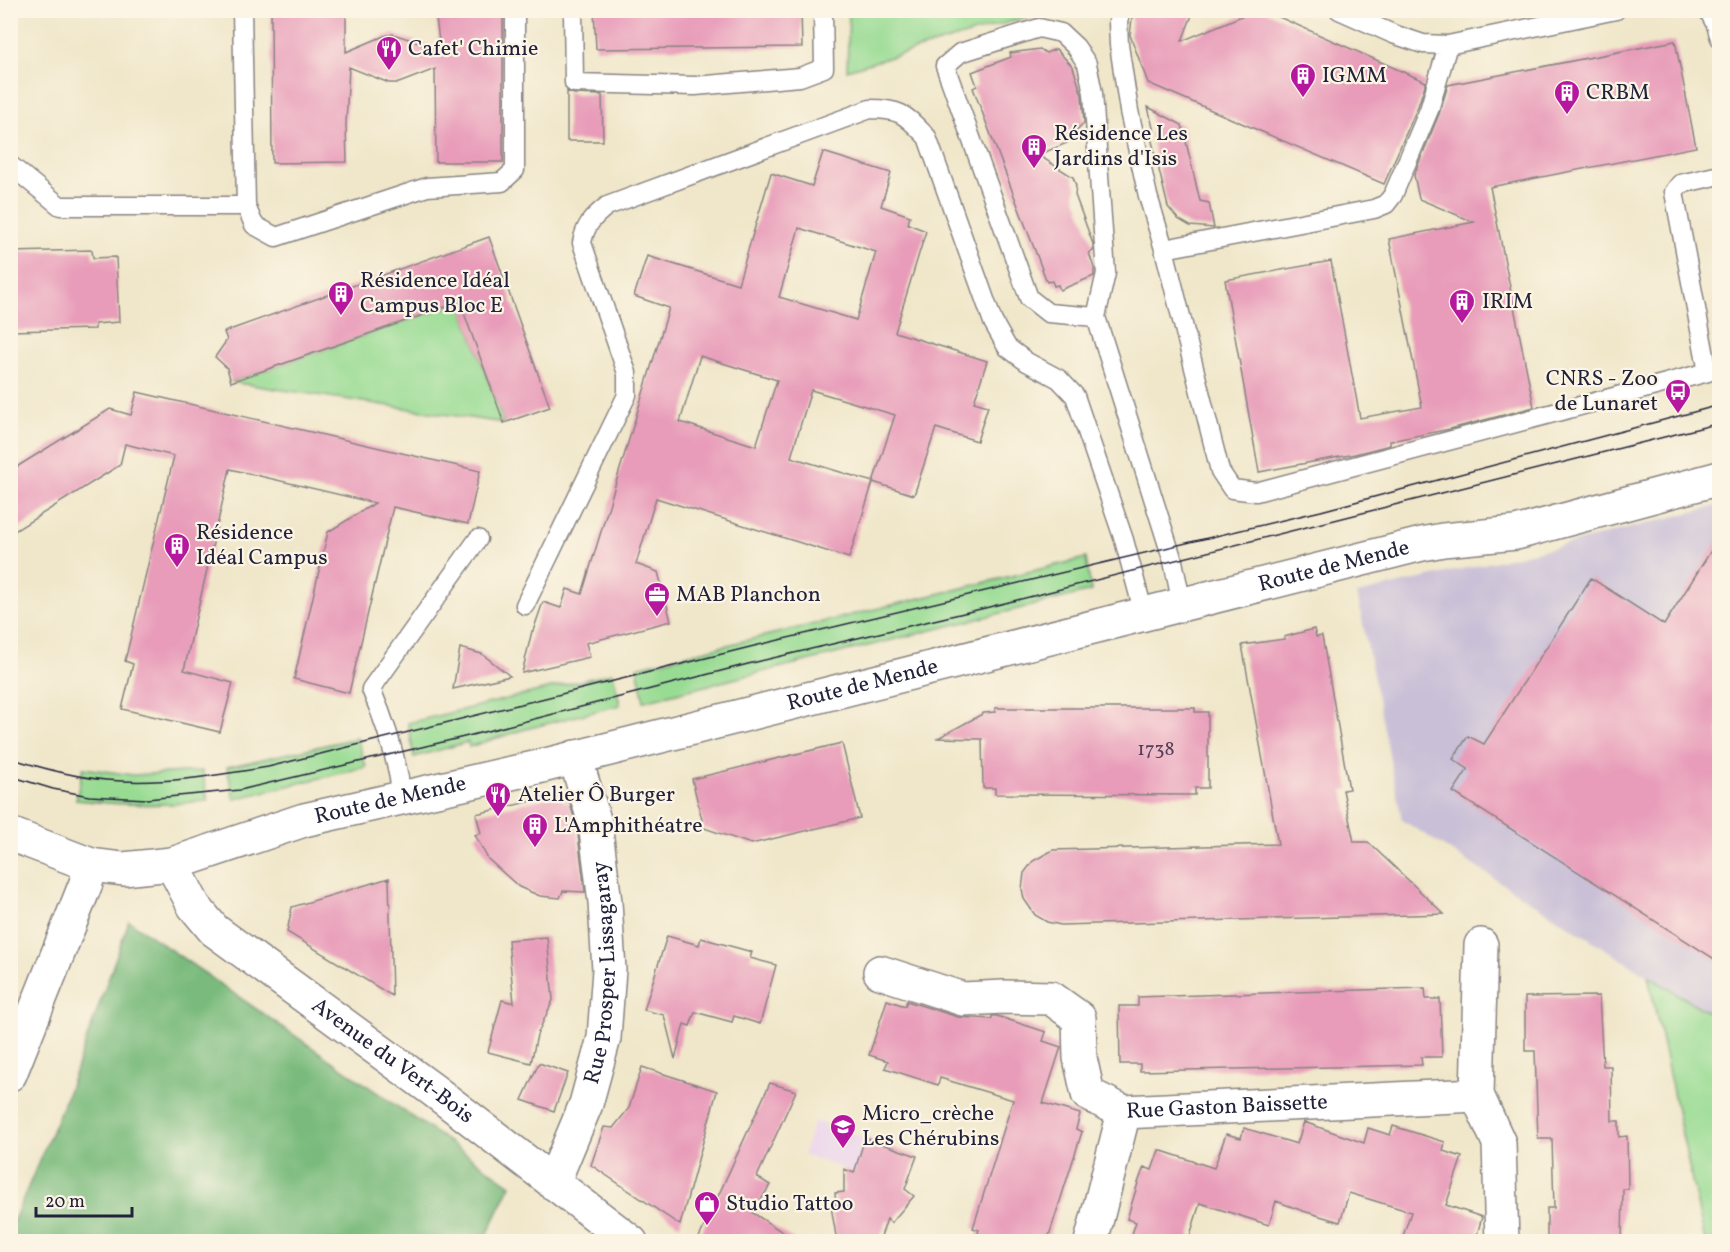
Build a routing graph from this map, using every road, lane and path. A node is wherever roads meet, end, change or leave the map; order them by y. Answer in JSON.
{"nodes":[{"id":1,"x":242,"y":10,"type":"edge"},
{"id":2,"x":515,"y":10,"type":"edge"},
{"id":3,"x":573,"y":10,"type":"edge"},
{"id":4,"x":824,"y":10,"type":"edge"},
{"id":5,"x":1121,"y":10,"type":"edge"},
{"id":6,"x":1339,"y":10,"type":"edge"},
{"id":7,"x":1616,"y":10,"type":"edge"},
{"id":8,"x":1708,"y":10,"type":"edge"},
{"id":9,"x":1719,"y":38,"type":"edge"},
{"id":10,"x":1448,"y":45,"type":"junction"},
{"id":11,"x":10,"y":165,"type":"edge"},
{"id":12,"x":1719,"y":175,"type":"edge"},
{"id":13,"x":246,"y":206,"type":"junction"},
{"id":14,"x":1164,"y":249,"type":"junction"},
{"id":15,"x":1096,"y":317,"type":"junction"},
{"id":16,"x":1719,"y":478,"type":"edge"},
{"id":17,"x":478,"y":539,"type":"dead end"},
{"id":18,"x":525,"y":605,"type":"dead end"},
{"id":19,"x":1182,"y":605,"type":"junction"},
{"id":20,"x":1144,"y":614,"type":"junction"},
{"id":21,"x":575,"y":756,"type":"junction"},
{"id":22,"x":402,"y":799,"type":"junction"},
{"id":23,"x":10,"y":834,"type":"edge"},
{"id":24,"x":172,"y":864,"type":"junction"},
{"id":25,"x":91,"y":865,"type":"junction"},
{"id":26,"x":1481,"y":945,"type":"dead end"},
{"id":27,"x":879,"y":972,"type":"dead end"},
{"id":28,"x":10,"y":1074,"type":"edge"},
{"id":29,"x":1477,"y":1095,"type":"junction"},
{"id":30,"x":1124,"y":1112,"type":"junction"},
{"id":31,"x":553,"y":1183,"type":"junction"},
{"id":32,"x":631,"y":1242,"type":"edge"},
{"id":33,"x":1091,"y":1242,"type":"edge"},
{"id":34,"x":1502,"y":1242,"type":"edge"}],
"edges":[{"from":1,"to":13,"type":"lane"},
{"from":2,"to":13,"type":"lane"},
{"from":3,"to":4,"type":"lane"},
{"from":5,"to":14,"type":"lane"},
{"from":6,"to":10,"type":"lane"},
{"from":7,"to":10,"type":"lane"},
{"from":8,"to":9,"type":"lane"},
{"from":10,"to":14,"type":"lane"},
{"from":11,"to":13,"type":"lane"},
{"from":12,"to":14,"type":"lane"},
{"from":15,"to":15,"type":"lane"},
{"from":15,"to":19,"type":"lane"},
{"from":16,"to":19,"type":"street","name":"Route de Mende"},
{"from":17,"to":22,"type":"lane"},
{"from":18,"to":20,"type":"lane"},
{"from":19,"to":20,"type":"street","name":"Route de Mende"},
{"from":20,"to":21,"type":"street","name":"Route de Mende"},
{"from":21,"to":22,"type":"street","name":"Route de Mende"},
{"from":21,"to":31,"type":"street","name":"Rue Prosper Lissagaray"},
{"from":22,"to":24,"type":"street","name":"Route de Mende"},
{"from":23,"to":25,"type":"street","name":"Route de Mende"},
{"from":24,"to":25,"type":"street","name":"Route de Mende"},
{"from":24,"to":31,"type":"street","name":"Avenue du Vert-Bois"},
{"from":25,"to":28,"type":"street"},
{"from":26,"to":29,"type":"street"},
{"from":27,"to":30,"type":"street","name":"Rue Gaston Baissette"},
{"from":29,"to":30,"type":"street","name":"Rue Gaston Baissette"},
{"from":29,"to":34,"type":"street"},
{"from":30,"to":33,"type":"street"},
{"from":31,"to":32,"type":"street","name":"Avenue du Vert-Bois"}]}
